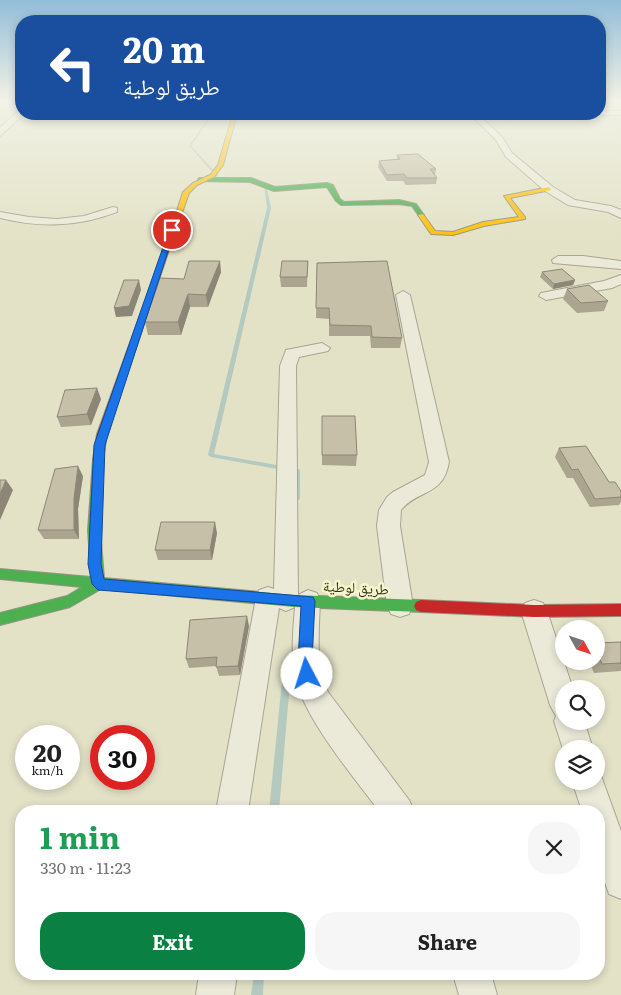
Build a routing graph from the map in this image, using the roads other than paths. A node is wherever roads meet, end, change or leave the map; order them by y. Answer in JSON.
{"nodes":[{"id":1,"x":225,"y":146,"type":"edge"},
{"id":2,"x":503,"y":146,"type":"edge"},
{"id":3,"x":199,"y":180,"type":"junction"},
{"id":4,"x":549,"y":189,"type":"junction"},
{"id":5,"x":113,"y":210,"type":"dead end"},
{"id":6,"x":0,"y":215,"type":"edge"},
{"id":7,"x":621,"y":215,"type":"edge"},
{"id":8,"x":558,"y":260,"type":"dead end"},
{"id":9,"x":621,"y":265,"type":"edge"},
{"id":10,"x":621,"y":279,"type":"edge"},
{"id":11,"x":403,"y":294,"type":"dead end"},
{"id":12,"x":546,"y":296,"type":"dead end"},
{"id":13,"x":322,"y":348,"type":"dead end"},
{"id":14,"x":0,"y":574,"type":"edge"},
{"id":15,"x":98,"y":584,"type":"junction"},
{"id":16,"x":287,"y":599,"type":"junction"},
{"id":17,"x":400,"y":606,"type":"junction"},
{"id":18,"x":621,"y":610,"type":"edge"},
{"id":19,"x":534,"y":611,"type":"junction"},
{"id":20,"x":0,"y":619,"type":"edge"},
{"id":21,"x":556,"y":680,"type":"edge"},
{"id":22,"x":591,"y":790,"type":"edge"},
{"id":23,"x":234,"y":805,"type":"edge"},
{"id":24,"x":394,"y":805,"type":"edge"},
{"id":25,"x":596,"y":805,"type":"edge"},
{"id":26,"x":605,"y":834,"type":"edge"},
{"id":27,"x":621,"y":882,"type":"edge"},
{"id":28,"x":217,"y":980,"type":"edge"},
{"id":29,"x":474,"y":980,"type":"edge"},
{"id":30,"x":215,"y":995,"type":"edge"},
{"id":31,"x":478,"y":995,"type":"edge"}],
"edges":[{"from":1,"to":3,"type":"street"},
{"from":2,"to":4,"type":"street"},
{"from":3,"to":4,"type":"street"},
{"from":3,"to":15,"type":"street"},
{"from":4,"to":7,"type":"street"},
{"from":5,"to":6,"type":"street"},
{"from":8,"to":9,"type":"street"},
{"from":10,"to":12,"type":"street"},
{"from":11,"to":17,"type":"street"},
{"from":13,"to":16,"type":"street"},
{"from":14,"to":15,"type":"street","name":"طريق لوطية"},
{"from":15,"to":16,"type":"street","name":"طريق لوطية"},
{"from":15,"to":20,"type":"street"},
{"from":16,"to":17,"type":"street","name":"طريق لوطية"},
{"from":16,"to":23,"type":"street"},
{"from":16,"to":24,"type":"street"},
{"from":17,"to":19,"type":"street","name":"طريق لوطية"},
{"from":18,"to":19,"type":"street","name":"طريق لوطية"},
{"from":19,"to":21,"type":"street"},
{"from":22,"to":25,"type":"street"},
{"from":26,"to":27,"type":"street"},
{"from":28,"to":30,"type":"street"},
{"from":29,"to":31,"type":"street"}]}
